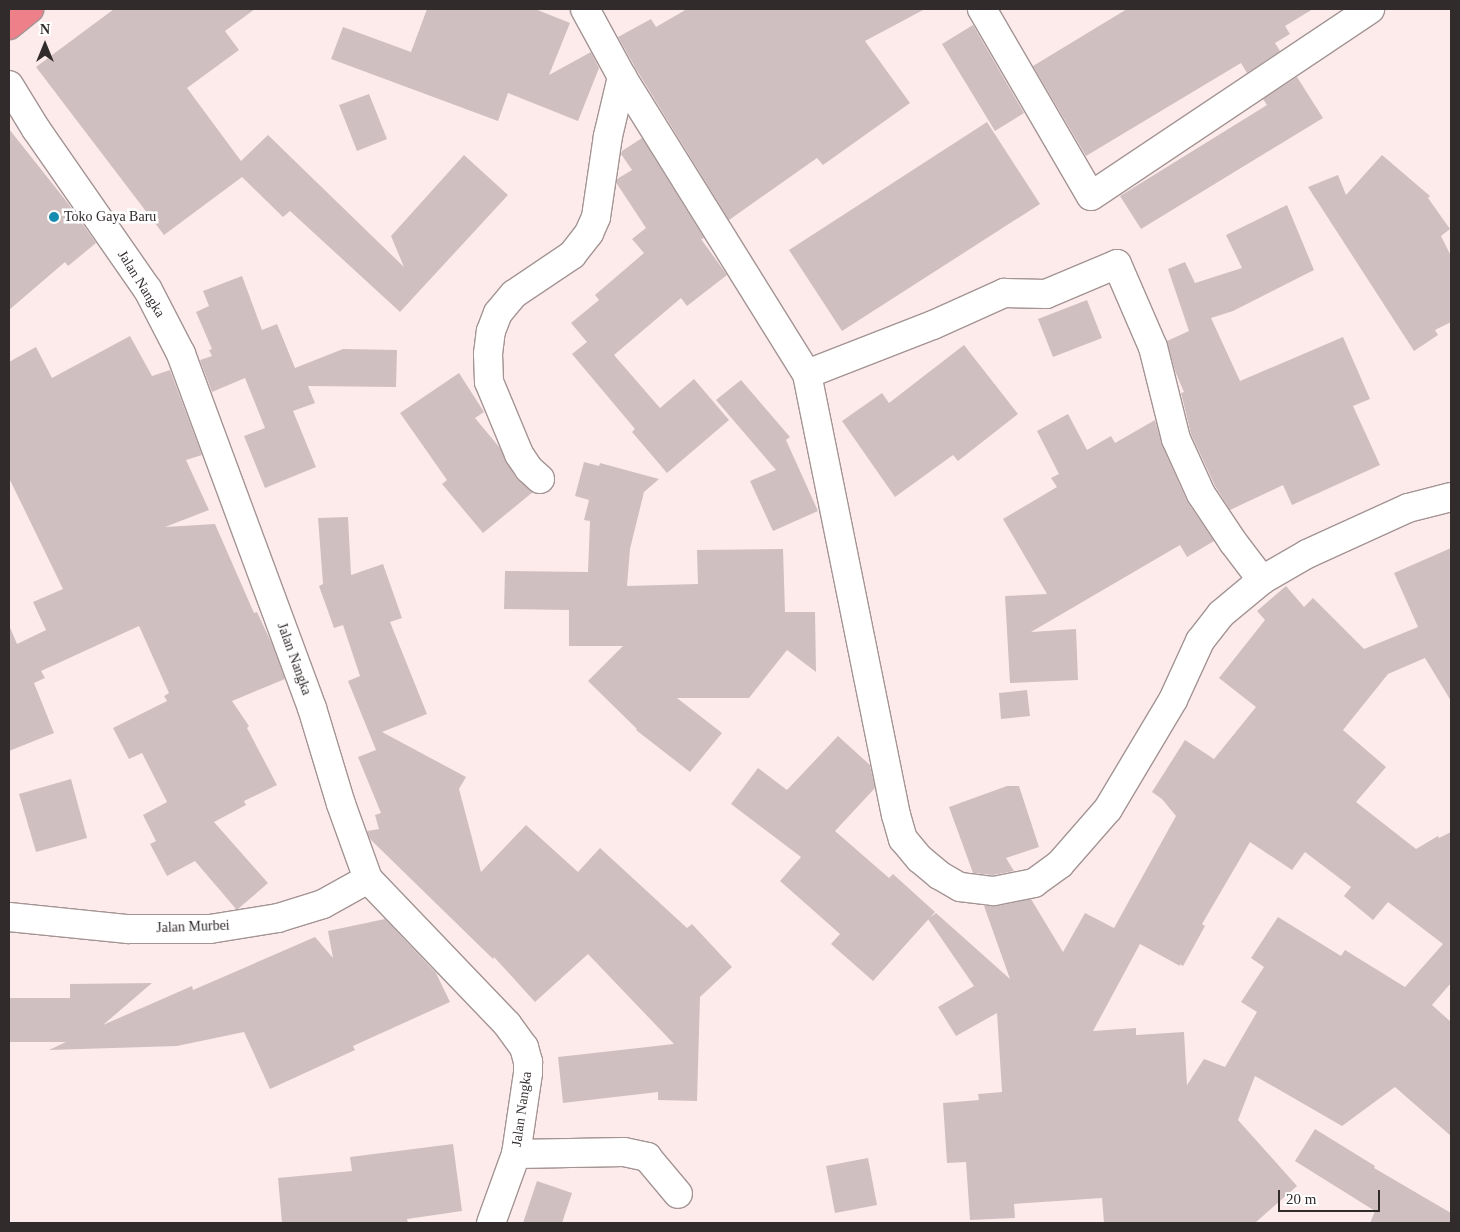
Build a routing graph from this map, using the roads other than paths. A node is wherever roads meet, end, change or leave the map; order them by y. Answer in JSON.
{"nodes":[{"id":1,"x":29,"y":9,"type":"edge"},
{"id":2,"x":586,"y":9,"type":"edge"},
{"id":3,"x":982,"y":9,"type":"edge"},
{"id":4,"x":1370,"y":9,"type":"edge"},
{"id":5,"x":9,"y":25,"type":"edge"},
{"id":6,"x":622,"y":77,"type":"junction"},
{"id":7,"x":9,"y":85,"type":"edge"},
{"id":8,"x":807,"y":374,"type":"junction"},
{"id":9,"x":540,"y":479,"type":"dead end"},
{"id":10,"x":1451,"y":497,"type":"edge"},
{"id":11,"x":1262,"y":580,"type":"junction"},
{"id":12,"x":368,"y":879,"type":"junction"},
{"id":13,"x":9,"y":917,"type":"edge"},
{"id":14,"x":516,"y":1154,"type":"junction"},
{"id":15,"x":678,"y":1194,"type":"dead end"},
{"id":16,"x":491,"y":1223,"type":"edge"}],
"edges":[{"from":1,"to":5,"type":"highway"},
{"from":2,"to":6,"type":"street"},
{"from":3,"to":4,"type":"street"},
{"from":6,"to":8,"type":"street"},
{"from":6,"to":9,"type":"street"},
{"from":7,"to":12,"type":"street","name":"Jalan Nangka"},
{"from":8,"to":11,"type":"street"},
{"from":8,"to":11,"type":"street"},
{"from":10,"to":11,"type":"street"},
{"from":12,"to":13,"type":"street","name":"Jalan Murbei"},
{"from":12,"to":14,"type":"street","name":"Jalan Nangka"},
{"from":14,"to":15,"type":"street"},
{"from":14,"to":16,"type":"street","name":"Jalan Nangka"}]}
